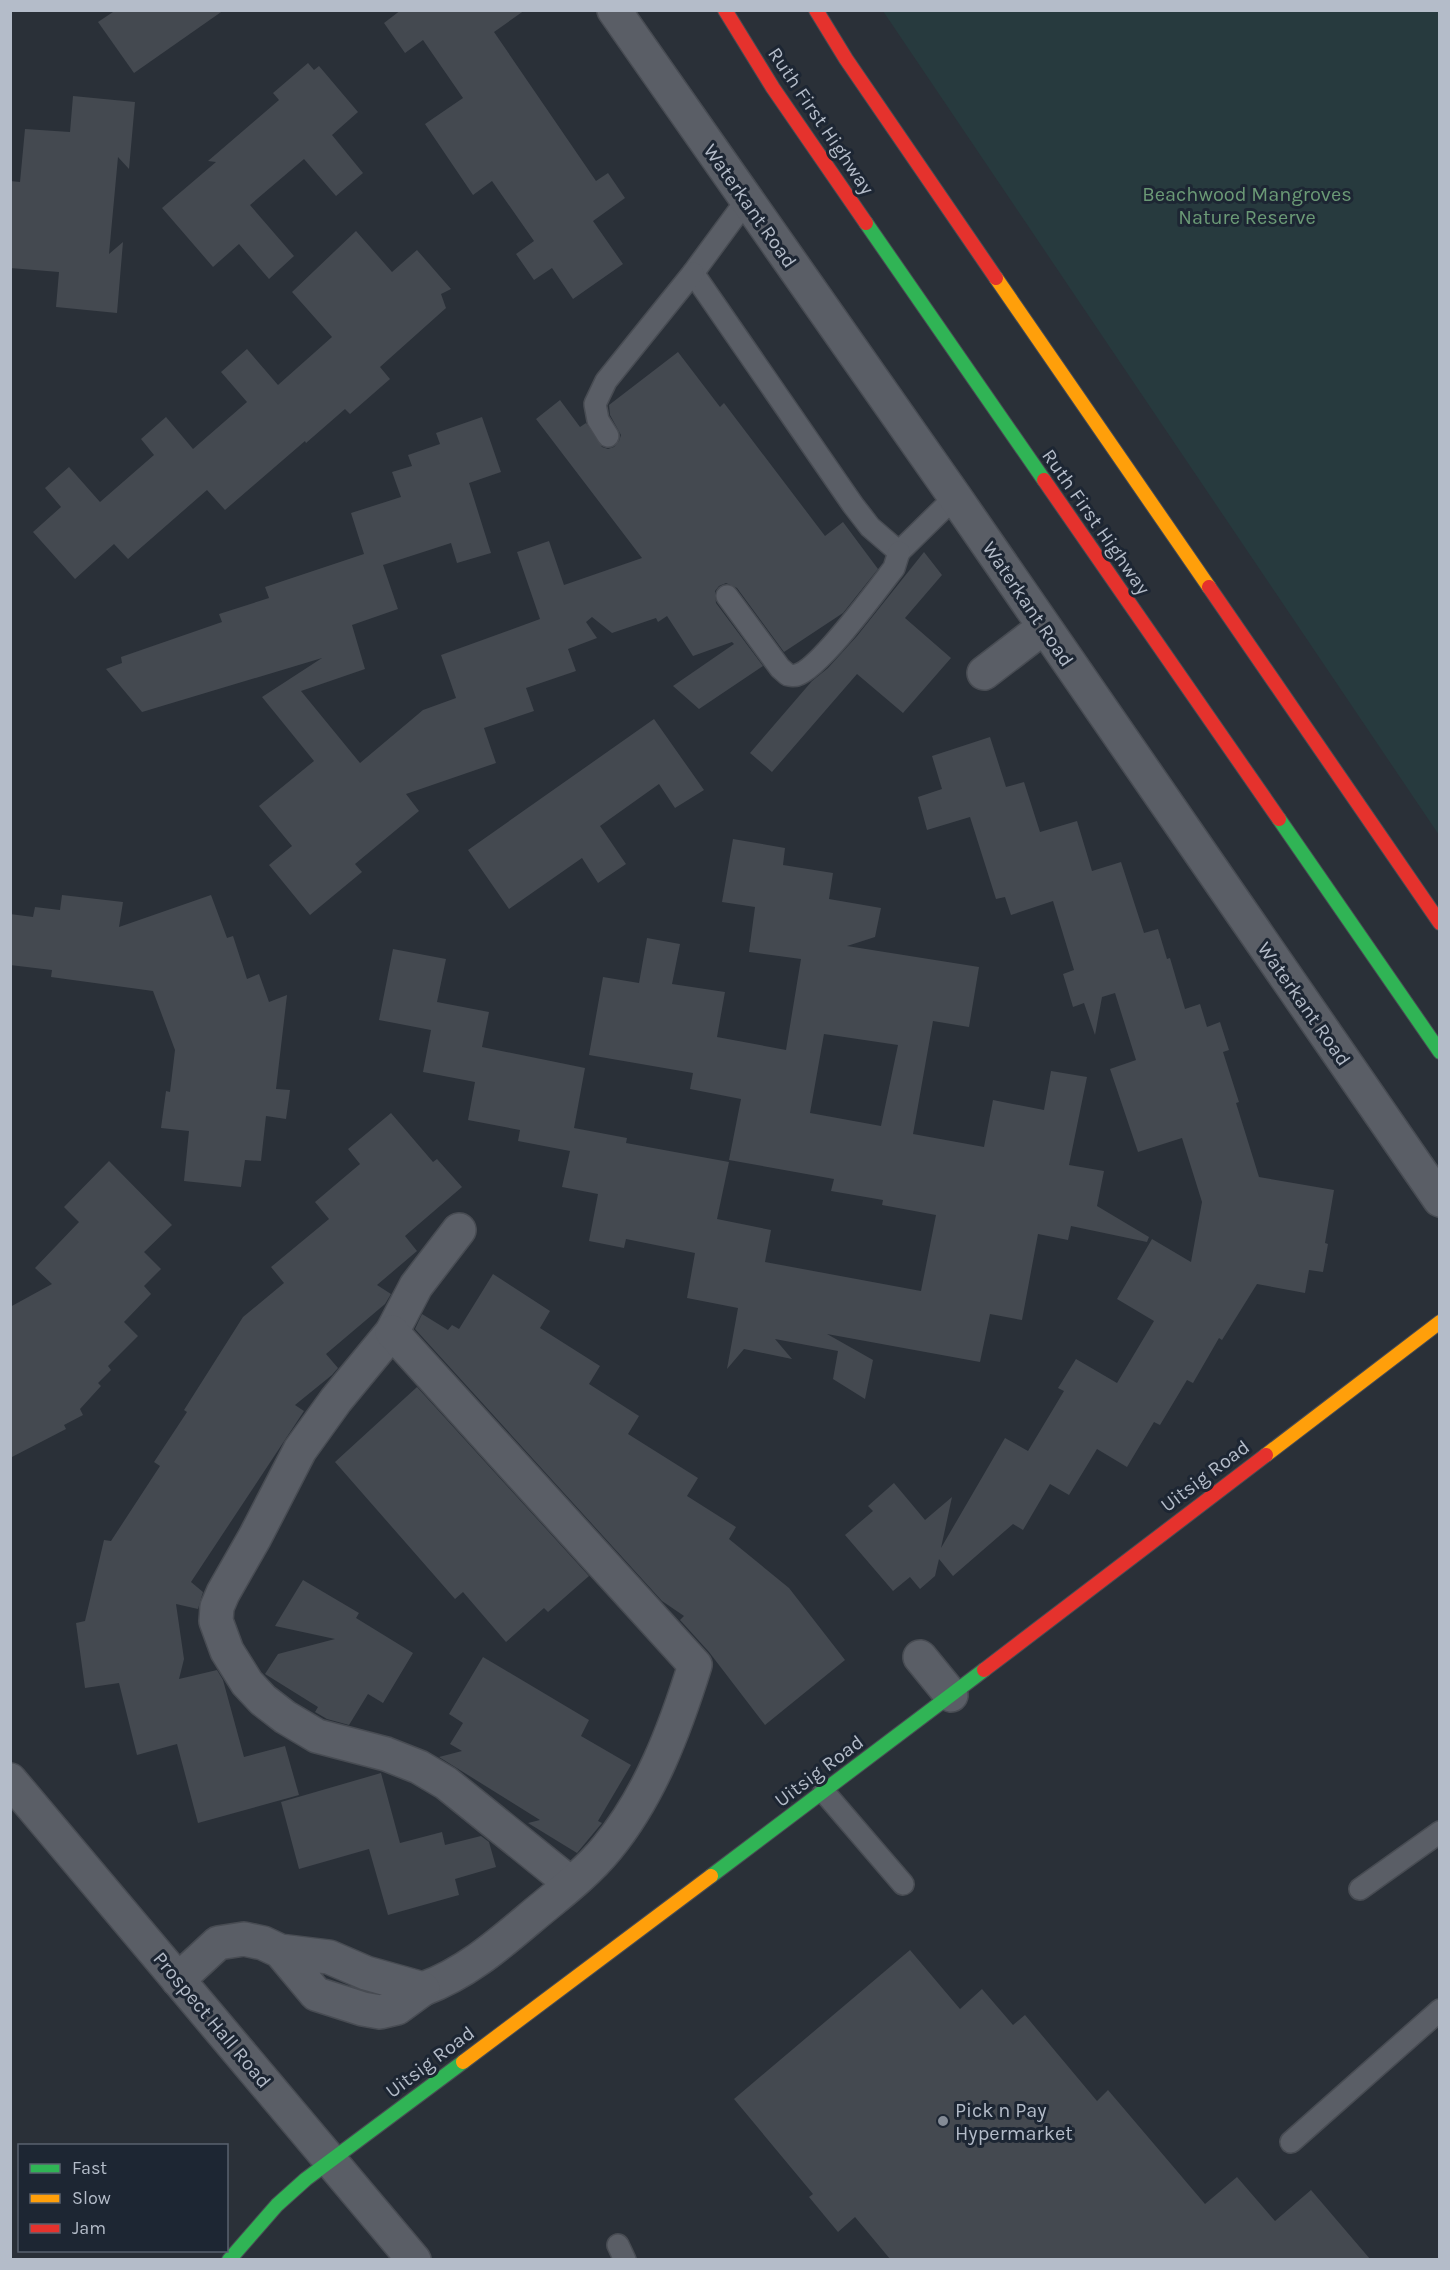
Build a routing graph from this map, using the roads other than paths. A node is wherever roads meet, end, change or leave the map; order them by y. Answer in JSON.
{"nodes":[{"id":1,"x":614,"y":10,"type":"edge"},
{"id":2,"x":725,"y":10,"type":"edge"},
{"id":3,"x":816,"y":10,"type":"edge"},
{"id":4,"x":746,"y":201,"type":"junction"},
{"id":5,"x":693,"y":273,"type":"junction"},
{"id":6,"x":608,"y":436,"type":"dead end"},
{"id":7,"x":955,"y":497,"type":"junction"},
{"id":8,"x":899,"y":552,"type":"junction"},
{"id":9,"x":727,"y":596,"type":"dead end"},
{"id":10,"x":1044,"y":627,"type":"junction"},
{"id":11,"x":984,"y":673,"type":"dead end"},
{"id":12,"x":1440,"y":922,"type":"edge"},
{"id":13,"x":1440,"y":1052,"type":"edge"},
{"id":14,"x":1440,"y":1200,"type":"edge"},
{"id":15,"x":459,"y":1230,"type":"dead end"},
{"id":16,"x":1440,"y":1322,"type":"edge"},
{"id":17,"x":392,"y":1332,"type":"junction"},
{"id":18,"x":920,"y":1657,"type":"dead end"},
{"id":19,"x":951,"y":1695,"type":"junction"},
{"id":20,"x":10,"y":1780,"type":"edge"},
{"id":21,"x":824,"y":1792,"type":"junction"},
{"id":22,"x":1440,"y":1832,"type":"edge"},
{"id":23,"x":570,"y":1883,"type":"junction"},
{"id":24,"x":903,"y":1884,"type":"dead end"},
{"id":25,"x":1360,"y":1889,"type":"dead end"},
{"id":26,"x":178,"y":1980,"type":"junction"},
{"id":27,"x":1440,"y":2010,"type":"edge"},
{"id":28,"x":1291,"y":2142,"type":"dead end"},
{"id":29,"x":331,"y":2161,"type":"junction"},
{"id":30,"x":229,"y":2259,"type":"edge"},
{"id":31,"x":414,"y":2259,"type":"edge"}],
"edges":[{"from":1,"to":4,"type":"street","name":"Waterkant Road"},
{"from":2,"to":13,"type":"main road","name":"Ruth First Highway"},
{"from":3,"to":12,"type":"main road"},
{"from":4,"to":5,"type":"lane"},
{"from":4,"to":7,"type":"street","name":"Waterkant Road"},
{"from":5,"to":6,"type":"lane"},
{"from":5,"to":8,"type":"lane"},
{"from":7,"to":8,"type":"lane"},
{"from":7,"to":10,"type":"street","name":"Waterkant Road"},
{"from":8,"to":9,"type":"lane"},
{"from":10,"to":11,"type":"street"},
{"from":10,"to":14,"type":"street","name":"Waterkant Road"},
{"from":15,"to":17,"type":"street"},
{"from":16,"to":19,"type":"main road","name":"Uitsig Road"},
{"from":17,"to":23,"type":"street"},
{"from":17,"to":23,"type":"street"},
{"from":18,"to":19,"type":"street"},
{"from":19,"to":21,"type":"main road","name":"Uitsig Road"},
{"from":20,"to":26,"type":"street","name":"Prospect Hall Road"},
{"from":21,"to":24,"type":"lane"},
{"from":21,"to":29,"type":"main road","name":"Uitsig Road"},
{"from":22,"to":25,"type":"lane"},
{"from":23,"to":26,"type":"street"},
{"from":26,"to":29,"type":"street","name":"Prospect Hall Road"},
{"from":27,"to":28,"type":"lane"},
{"from":29,"to":30,"type":"main road","name":"Uitsig Road"},
{"from":29,"to":31,"type":"street","name":"Prospect Hall Road"}]}
